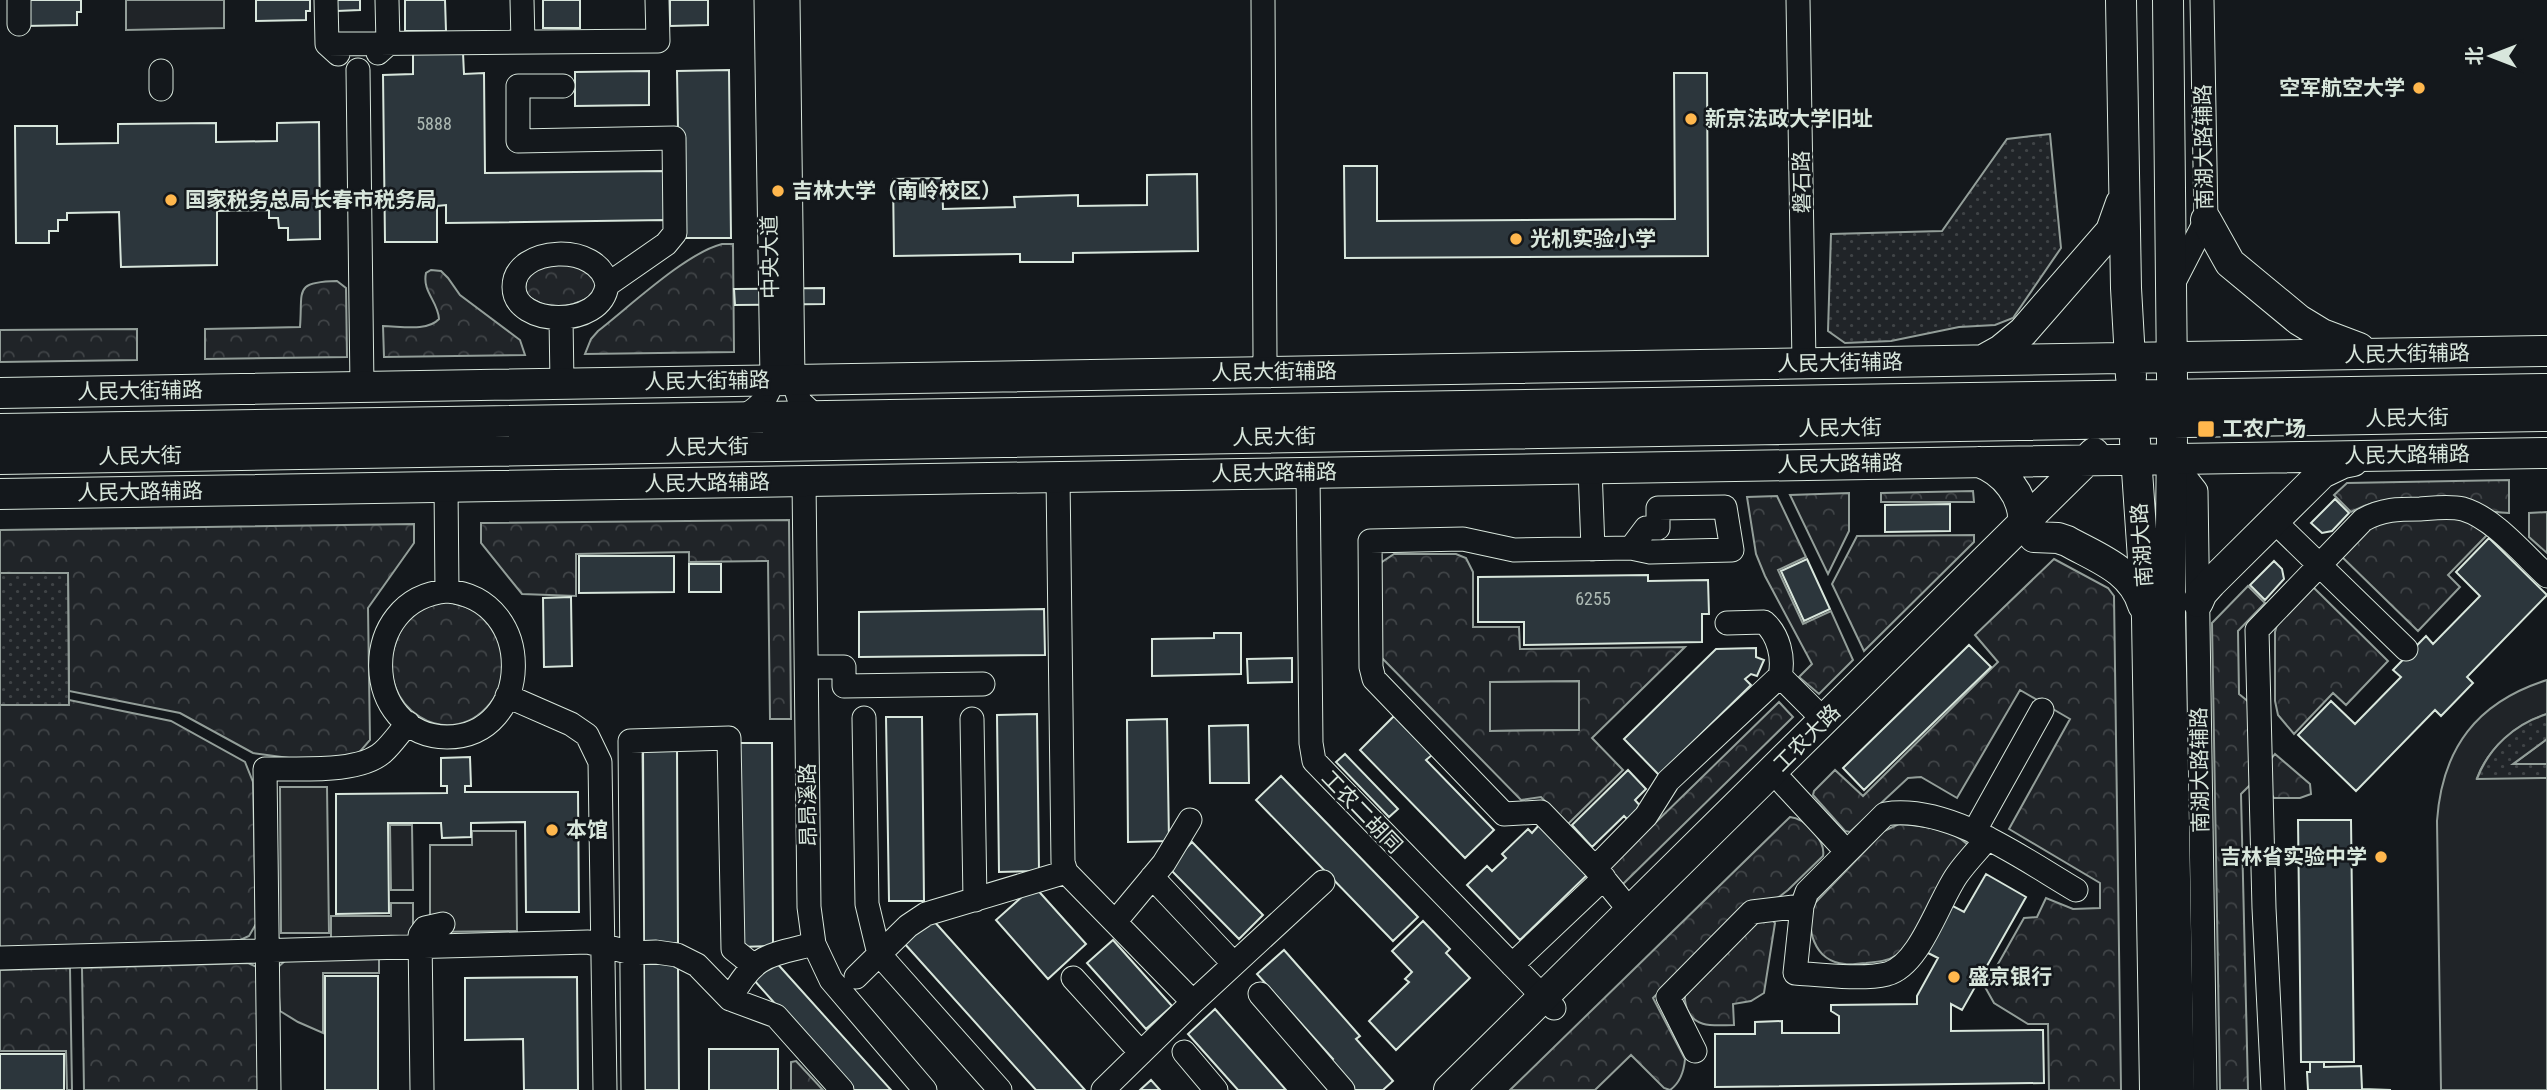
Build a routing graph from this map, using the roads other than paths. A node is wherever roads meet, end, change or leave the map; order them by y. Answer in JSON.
{"nodes":[{"id":1,"x":19,"y":0,"type":"edge"},
{"id":2,"x":326,"y":0,"type":"edge"},
{"id":3,"x":387,"y":0,"type":"edge"},
{"id":4,"x":522,"y":0,"type":"edge"},
{"id":5,"x":657,"y":0,"type":"edge"},
{"id":6,"x":766,"y":0,"type":"edge"},
{"id":7,"x":788,"y":0,"type":"edge"},
{"id":8,"x":1263,"y":0,"type":"edge"},
{"id":9,"x":1798,"y":0,"type":"edge"},
{"id":10,"x":2121,"y":0,"type":"edge"},
{"id":11,"x":2168,"y":0,"type":"edge"},
{"id":12,"x":2202,"y":0,"type":"edge"},
{"id":13,"x":19,"y":24,"type":"dead end"},
{"id":14,"x":523,"y":42,"type":"junction"},
{"id":15,"x":327,"y":44,"type":"junction"},
{"id":16,"x":388,"y":44,"type":"junction"},
{"id":17,"x":358,"y":70,"type":"junction"},
{"id":18,"x":563,"y":86,"type":"dead end"},
{"id":19,"x":2124,"y":189,"type":"junction"},
{"id":20,"x":2206,"y":220,"type":"junction"},
{"id":21,"x":607,"y":285,"type":"junction"},
{"id":22,"x":2172,"y":286,"type":"junction"},
{"id":23,"x":561,"y":318,"type":"junction"},
{"id":24,"x":2547,"y":351,"type":"edge"},
{"id":25,"x":2391,"y":354,"type":"junction"},
{"id":26,"x":2130,"y":358,"type":"junction"},
{"id":27,"x":2172,"y":358,"type":"junction"},
{"id":28,"x":1982,"y":361,"type":"junction"},
{"id":29,"x":1804,"y":363,"type":"junction"},
{"id":30,"x":1263,"y":372,"type":"junction"},
{"id":31,"x":782,"y":380,"type":"junction"},
{"id":32,"x":562,"y":384,"type":"junction"},
{"id":33,"x":362,"y":387,"type":"junction"},
{"id":34,"x":2547,"y":389,"type":"edge"},
{"id":35,"x":0,"y":393,"type":"edge"},
{"id":36,"x":2172,"y":408,"type":"junction"},
{"id":37,"x":815,"y":416,"type":"junction"},
{"id":38,"x":2547,"y":416,"type":"edge"},
{"id":39,"x":743,"y":417,"type":"junction"},
{"id":40,"x":0,"y":429,"type":"edge"},
{"id":41,"x":2124,"y":435,"type":"junction"},
{"id":42,"x":2547,"y":453,"type":"edge"},
{"id":43,"x":2384,"y":455,"type":"junction"},
{"id":44,"x":0,"y":459,"type":"edge"},
{"id":45,"x":2171,"y":459,"type":"junction"},
{"id":46,"x":1979,"y":462,"type":"junction"},
{"id":47,"x":1590,"y":468,"type":"junction"},
{"id":48,"x":1308,"y":473,"type":"junction"},
{"id":49,"x":1058,"y":477,"type":"junction"},
{"id":50,"x":804,"y":481,"type":"junction"},
{"id":51,"x":446,"y":487,"type":"junction"},
{"id":52,"x":0,"y":494,"type":"edge"},
{"id":53,"x":2274,"y":520,"type":"junction"},
{"id":54,"x":2029,"y":530,"type":"junction"},
{"id":55,"x":1631,"y":548,"type":"dead end"},
{"id":56,"x":1593,"y":549,"type":"junction"},
{"id":57,"x":2319,"y":565,"type":"junction"},
{"id":58,"x":2547,"y":576,"type":"edge"},
{"id":59,"x":447,"y":591,"type":"junction"},
{"id":60,"x":2197,"y":602,"type":"junction"},
{"id":61,"x":2147,"y":618,"type":"junction"},
{"id":62,"x":1727,"y":623,"type":"dead end"},
{"id":63,"x":2406,"y":649,"type":"dead end"},
{"id":64,"x":807,"y":667,"type":"junction"},
{"id":65,"x":1780,"y":676,"type":"junction"},
{"id":66,"x":983,"y":684,"type":"dead end"},
{"id":67,"x":508,"y":696,"type":"junction"},
{"id":68,"x":2042,"y":710,"type":"dead end"},
{"id":69,"x":864,"y":718,"type":"dead end"},
{"id":70,"x":972,"y":719,"type":"dead end"},
{"id":71,"x":1824,"y":720,"type":"junction"},
{"id":72,"x":408,"y":723,"type":"junction"},
{"id":73,"x":1783,"y":783,"type":"junction"},
{"id":74,"x":1190,"y":820,"type":"dead end"},
{"id":75,"x":1981,"y":835,"type":"junction"},
{"id":76,"x":1847,"y":852,"type":"junction"},
{"id":77,"x":1066,"y":872,"type":"junction"},
{"id":78,"x":1599,"y":873,"type":"junction"},
{"id":79,"x":1152,"y":877,"type":"junction"},
{"id":80,"x":1324,"y":882,"type":"dead end"},
{"id":81,"x":2076,"y":890,"type":"dead end"},
{"id":82,"x":975,"y":900,"type":"junction"},
{"id":83,"x":1802,"y":906,"type":"junction"},
{"id":84,"x":1631,"y":912,"type":"junction"},
{"id":85,"x":1115,"y":922,"type":"junction"},
{"id":86,"x":443,"y":924,"type":"dead end"},
{"id":87,"x":814,"y":944,"type":"junction"},
{"id":88,"x":603,"y":946,"type":"junction"},
{"id":89,"x":420,"y":947,"type":"junction"},
{"id":90,"x":266,"y":951,"type":"junction"},
{"id":91,"x":632,"y":953,"type":"junction"},
{"id":92,"x":879,"y":954,"type":"junction"},
{"id":93,"x":0,"y":958,"type":"edge"},
{"id":94,"x":1234,"y":964,"type":"junction"},
{"id":95,"x":1512,"y":965,"type":"junction"},
{"id":96,"x":754,"y":966,"type":"junction"},
{"id":97,"x":856,"y":977,"type":"dead end"},
{"id":98,"x":1073,"y":978,"type":"dead end"},
{"id":99,"x":1260,"y":994,"type":"dead end"},
{"id":100,"x":730,"y":999,"type":"junction"},
{"id":101,"x":1193,"y":1002,"type":"junction"},
{"id":102,"x":1549,"y":1003,"type":"junction"},
{"id":103,"x":1695,"y":1051,"type":"dead end"},
{"id":104,"x":1184,"y":1052,"type":"dead end"},
{"id":105,"x":1141,"y":1053,"type":"junction"},
{"id":106,"x":269,"y":1090,"type":"edge"},
{"id":107,"x":422,"y":1090,"type":"edge"},
{"id":108,"x":605,"y":1090,"type":"edge"},
{"id":109,"x":633,"y":1090,"type":"edge"},
{"id":110,"x":842,"y":1090,"type":"edge"},
{"id":111,"x":925,"y":1090,"type":"edge"},
{"id":112,"x":1000,"y":1090,"type":"edge"},
{"id":113,"x":1103,"y":1090,"type":"edge"},
{"id":114,"x":1216,"y":1090,"type":"edge"},
{"id":115,"x":1343,"y":1090,"type":"edge"},
{"id":116,"x":1449,"y":1090,"type":"edge"},
{"id":117,"x":1471,"y":1090,"type":"edge"},
{"id":118,"x":2155,"y":1090,"type":"edge"},
{"id":119,"x":2179,"y":1090,"type":"edge"},
{"id":120,"x":2205,"y":1090,"type":"edge"},
{"id":121,"x":2273,"y":1090,"type":"edge"}],
"edges":[{"from":1,"to":13,"type":"street"},
{"from":2,"to":15,"type":"street"},
{"from":3,"to":16,"type":"street"},
{"from":4,"to":14,"type":"street"},
{"from":5,"to":14,"type":"street"},
{"from":6,"to":31,"type":"street","name":"中央大道"},
{"from":7,"to":31,"type":"street","name":"中央大道"},
{"from":8,"to":30,"type":"street"},
{"from":9,"to":29,"type":"street","name":"磐石路"},
{"from":10,"to":19,"type":"main road","name":"南湖大路"},
{"from":11,"to":22,"type":"main road","name":"南湖大路"},
{"from":12,"to":20,"type":"street","name":"南湖大路辅路"},
{"from":14,"to":16,"type":"street"},
{"from":15,"to":16,"type":"street"},
{"from":15,"to":17,"type":"street"},
{"from":16,"to":17,"type":"street"},
{"from":17,"to":33,"type":"street"},
{"from":18,"to":21,"type":"street"},
{"from":19,"to":26,"type":"main road","name":"南湖大路"},
{"from":19,"to":28,"type":"main road"},
{"from":20,"to":22,"type":"street","name":"南湖大路辅路"},
{"from":20,"to":25,"type":"main road"},
{"from":21,"to":23,"type":"street"},
{"from":21,"to":23,"type":"street"},
{"from":22,"to":27,"type":"main road","name":"南湖大路"},
{"from":23,"to":32,"type":"street"},
{"from":24,"to":25,"type":"main road","name":"人民大街辅路"},
{"from":25,"to":27,"type":"main road","name":"人民大街辅路"},
{"from":26,"to":27,"type":"main road","name":"人民大街辅路"},
{"from":26,"to":28,"type":"main road","name":"人民大街辅路"},
{"from":26,"to":41,"type":"main road","name":"南湖大路"},
{"from":27,"to":36,"type":"main road","name":"南湖大路"},
{"from":28,"to":29,"type":"main road","name":"人民大街辅路"},
{"from":29,"to":30,"type":"main road","name":"人民大街辅路"},
{"from":30,"to":31,"type":"main road","name":"人民大街辅路"},
{"from":31,"to":32,"type":"main road","name":"人民大街辅路"},
{"from":31,"to":37,"type":"street","name":"中央大道"},
{"from":31,"to":39,"type":"street"},
{"from":32,"to":33,"type":"main road","name":"人民大街辅路"},
{"from":33,"to":35,"type":"main road","name":"人民大街辅路"},
{"from":34,"to":36,"type":"main road","name":"人民大街"},
{"from":36,"to":38,"type":"main road","name":"人民大街"},
{"from":36,"to":41,"type":"main road","name":"工农大路"},
{"from":36,"to":45,"type":"main road","name":"南湖大路"},
{"from":37,"to":39,"type":"main road","name":"人民大街"},
{"from":37,"to":41,"type":"main road","name":"人民大街"},
{"from":39,"to":40,"type":"main road","name":"人民大街"},
{"from":41,"to":44,"type":"main road","name":"人民大街"},
{"from":41,"to":45,"type":"main road","name":"人民大路辅路"},
{"from":41,"to":46,"type":"main road","name":"人民大路辅路"},
{"from":41,"to":54,"type":"main road","name":"工农大路"},
{"from":41,"to":61,"type":"main road","name":"南湖大路"},
{"from":42,"to":43,"type":"main road","name":"人民大路辅路"},
{"from":43,"to":45,"type":"main road","name":"人民大路辅路"},
{"from":43,"to":53,"type":"main road"},
{"from":45,"to":60,"type":"street","name":"南湖大路辅路"},
{"from":45,"to":119,"type":"main road","name":"南湖大路"},
{"from":46,"to":47,"type":"main road","name":"人民大路辅路"},
{"from":46,"to":54,"type":"main road"},
{"from":47,"to":48,"type":"main road","name":"人民大路辅路"},
{"from":47,"to":56,"type":"street"},
{"from":48,"to":49,"type":"main road","name":"人民大路辅路"},
{"from":48,"to":95,"type":"street","name":"工农二胡同"},
{"from":49,"to":50,"type":"main road","name":"人民大路辅路"},
{"from":49,"to":77,"type":"street"},
{"from":50,"to":51,"type":"main road","name":"人民大路辅路"},
{"from":50,"to":64,"type":"street","name":"昂昂溪路"},
{"from":51,"to":52,"type":"main road","name":"人民大路辅路"},
{"from":51,"to":59,"type":"street"},
{"from":53,"to":57,"type":"street"},
{"from":53,"to":60,"type":"main road"},
{"from":54,"to":61,"type":"main road"},
{"from":54,"to":71,"type":"main road","name":"工农大路"},
{"from":54,"to":73,"type":"main road","name":"工农大路"},
{"from":55,"to":56,"type":"street"},
{"from":56,"to":78,"type":"street"},
{"from":57,"to":58,"type":"street"},
{"from":57,"to":63,"type":"street"},
{"from":57,"to":121,"type":"street"},
{"from":59,"to":67,"type":"street"},
{"from":59,"to":72,"type":"street"},
{"from":60,"to":120,"type":"street","name":"南湖大路辅路"},
{"from":61,"to":118,"type":"main road","name":"南湖大路"},
{"from":62,"to":65,"type":"street"},
{"from":64,"to":66,"type":"street"},
{"from":64,"to":87,"type":"street","name":"昂昂溪路"},
{"from":65,"to":71,"type":"street"},
{"from":65,"to":78,"type":"street"},
{"from":67,"to":72,"type":"street"},
{"from":67,"to":88,"type":"street"},
{"from":68,"to":75,"type":"street"},
{"from":69,"to":92,"type":"street"},
{"from":70,"to":82,"type":"street"},
{"from":71,"to":84,"type":"main road","name":"工农大路"},
{"from":72,"to":90,"type":"street"},
{"from":73,"to":76,"type":"street"},
{"from":73,"to":102,"type":"main road","name":"工农大路"},
{"from":74,"to":79,"type":"street"},
{"from":75,"to":76,"type":"street"},
{"from":75,"to":81,"type":"street"},
{"from":75,"to":83,"type":"street"},
{"from":76,"to":83,"type":"street"},
{"from":77,"to":82,"type":"street"},
{"from":77,"to":85,"type":"street"},
{"from":78,"to":84,"type":"street"},
{"from":78,"to":95,"type":"street"},
{"from":79,"to":85,"type":"street"},
{"from":79,"to":94,"type":"street"},
{"from":80,"to":94,"type":"street"},
{"from":82,"to":92,"type":"street"},
{"from":83,"to":103,"type":"street"},
{"from":84,"to":102,"type":"main road","name":"工农大路"},
{"from":85,"to":101,"type":"street"},
{"from":86,"to":89,"type":"street"},
{"from":87,"to":96,"type":"street"},
{"from":87,"to":111,"type":"street","name":"昂昂溪路"},
{"from":88,"to":89,"type":"street"},
{"from":88,"to":91,"type":"street"},
{"from":88,"to":108,"type":"street"},
{"from":89,"to":90,"type":"street"},
{"from":89,"to":107,"type":"street"},
{"from":90,"to":93,"type":"street"},
{"from":90,"to":106,"type":"street"},
{"from":91,"to":96,"type":"street"},
{"from":91,"to":100,"type":"street"},
{"from":91,"to":109,"type":"street"},
{"from":92,"to":97,"type":"street"},
{"from":92,"to":112,"type":"street"},
{"from":94,"to":101,"type":"street"},
{"from":95,"to":102,"type":"street","name":"工农二胡同"},
{"from":96,"to":100,"type":"street"},
{"from":98,"to":105,"type":"street"},
{"from":99,"to":115,"type":"street"},
{"from":100,"to":110,"type":"street"},
{"from":101,"to":105,"type":"street"},
{"from":102,"to":116,"type":"main road","name":"工农大路"},
{"from":102,"to":117,"type":"main road","name":"工农大路"},
{"from":104,"to":114,"type":"street"},
{"from":105,"to":113,"type":"street"}]}
